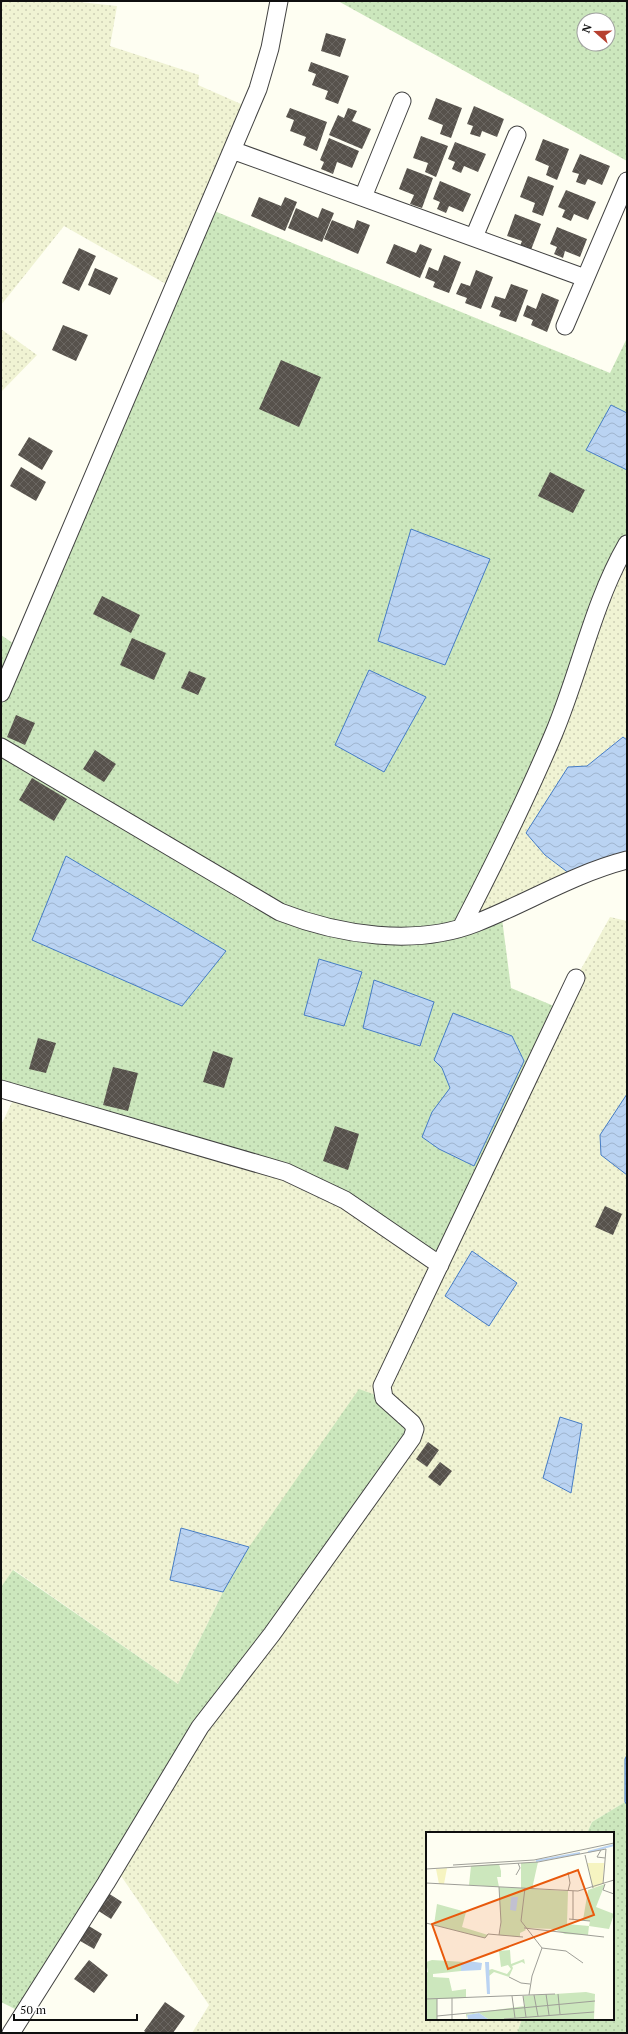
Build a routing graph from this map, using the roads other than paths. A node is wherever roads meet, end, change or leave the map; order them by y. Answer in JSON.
{"nodes":[{"id":1,"x":279,"y":1,"type":"edge"},
{"id":2,"x":402,"y":101,"type":"dead end"},
{"id":3,"x":517,"y":135,"type":"dead end"},
{"id":4,"x":232,"y":150,"type":"junction"},
{"id":5,"x":627,"y":180,"type":"edge"},
{"id":6,"x":363,"y":197,"type":"junction"},
{"id":7,"x":474,"y":237,"type":"junction"},
{"id":8,"x":585,"y":278,"type":"junction"},
{"id":9,"x":565,"y":326,"type":"dead end"},
{"id":10,"x":627,"y":544,"type":"edge"},
{"id":11,"x":1,"y":693,"type":"edge"},
{"id":12,"x":1,"y":747,"type":"edge"},
{"id":13,"x":627,"y":860,"type":"edge"},
{"id":14,"x":461,"y":928,"type":"junction"},
{"id":15,"x":576,"y":978,"type":"dead end"},
{"id":16,"x":1,"y":1090,"type":"edge"},
{"id":17,"x":440,"y":1265,"type":"junction"},
{"id":18,"x":11,"y":2033,"type":"edge"}],
"edges":[{"from":1,"to":4,"type":"street"},
{"from":2,"to":6,"type":"street"},
{"from":3,"to":7,"type":"street"},
{"from":4,"to":6,"type":"street"},
{"from":4,"to":11,"type":"street"},
{"from":5,"to":8,"type":"street"},
{"from":6,"to":7,"type":"street"},
{"from":7,"to":8,"type":"street"},
{"from":8,"to":9,"type":"street"},
{"from":10,"to":14,"type":"street"},
{"from":12,"to":14,"type":"street"},
{"from":13,"to":14,"type":"street"},
{"from":15,"to":17,"type":"street"},
{"from":16,"to":17,"type":"street"},
{"from":17,"to":18,"type":"street"}]}
